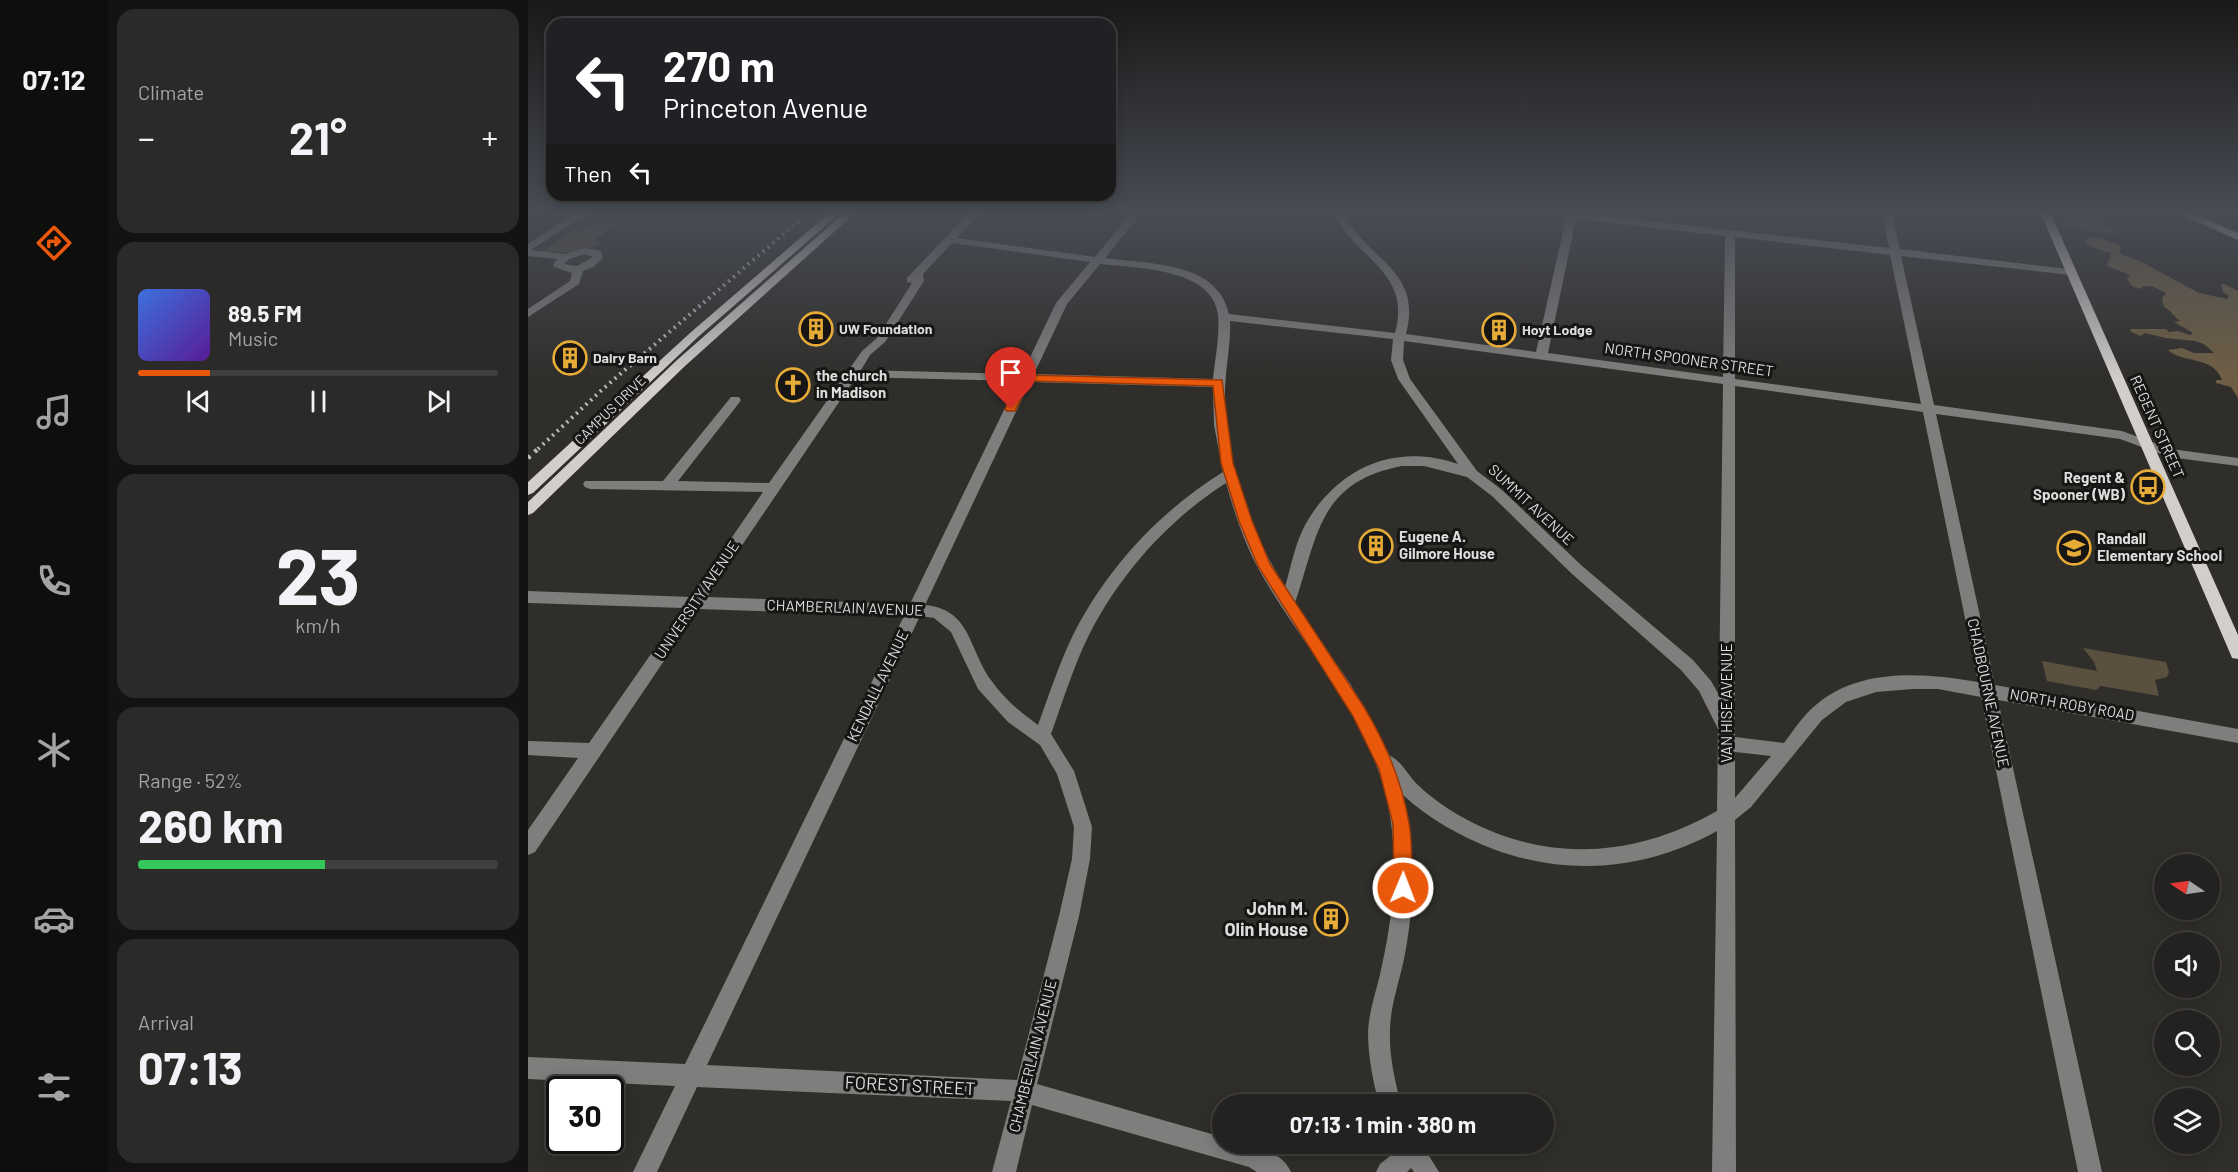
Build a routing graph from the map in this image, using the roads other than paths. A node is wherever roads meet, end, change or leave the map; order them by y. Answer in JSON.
{"nodes":[{"id":1,"x":578,"y":269,"type":"edge"},
{"id":2,"x":772,"y":269,"type":"edge"},
{"id":3,"x":787,"y":269,"type":"edge"},
{"id":4,"x":922,"y":269,"type":"edge"},
{"id":5,"x":1090,"y":269,"type":"edge"},
{"id":6,"x":1163,"y":269,"type":"edge"},
{"id":7,"x":1387,"y":269,"type":"edge"},
{"id":8,"x":1560,"y":269,"type":"edge"},
{"id":9,"x":1730,"y":269,"type":"edge"},
{"id":10,"x":1899,"y":269,"type":"edge"},
{"id":11,"x":2042,"y":269,"type":"edge"},
{"id":12,"x":2070,"y":269,"type":"edge"},
{"id":13,"x":2071,"y":272,"type":"junction"},
{"id":14,"x":528,"y":314,"type":"edge"},
{"id":15,"x":1225,"y":317,"type":"junction"},
{"id":16,"x":1401,"y":338,"type":"junction"},
{"id":17,"x":1541,"y":357,"type":"junction"},
{"id":18,"x":852,"y":373,"type":"junction"},
{"id":19,"x":1026,"y":378,"type":"junction"},
{"id":20,"x":1728,"y":382,"type":"junction"},
{"id":21,"x":1218,"y":383,"type":"junction"},
{"id":22,"x":735,"y":400,"type":"dead end"},
{"id":23,"x":1929,"y":409,"type":"junction"},
{"id":24,"x":2146,"y":444,"type":"junction"},
{"id":25,"x":2238,"y":462,"type":"edge"},
{"id":26,"x":1230,"y":474,"type":"junction"},
{"id":27,"x":1472,"y":474,"type":"junction"},
{"id":28,"x":590,"y":483,"type":"dead end"},
{"id":29,"x":666,"y":487,"type":"junction"},
{"id":30,"x":773,"y":488,"type":"junction"},
{"id":31,"x":528,"y":490,"type":"edge"},
{"id":32,"x":528,"y":510,"type":"edge"},
{"id":33,"x":528,"y":597,"type":"edge"},
{"id":34,"x":1288,"y":602,"type":"junction"},
{"id":35,"x":695,"y":603,"type":"junction"},
{"id":36,"x":914,"y":610,"type":"junction"},
{"id":37,"x":2238,"y":653,"type":"edge"},
{"id":38,"x":1987,"y":690,"type":"junction"},
{"id":39,"x":1042,"y":736,"type":"junction"},
{"id":40,"x":2238,"y":736,"type":"edge"},
{"id":41,"x":1727,"y":737,"type":"junction"},
{"id":42,"x":1377,"y":745,"type":"junction"},
{"id":43,"x":528,"y":748,"type":"edge"},
{"id":44,"x":594,"y":751,"type":"junction"},
{"id":45,"x":1788,"y":751,"type":"junction"},
{"id":46,"x":1726,"y":816,"type":"junction"},
{"id":47,"x":528,"y":846,"type":"edge"},
{"id":48,"x":528,"y":1068,"type":"edge"},
{"id":49,"x":691,"y":1076,"type":"junction"},
{"id":50,"x":1023,"y":1091,"type":"junction"},
{"id":51,"x":1389,"y":1094,"type":"edge"},
{"id":52,"x":1405,"y":1154,"type":"edge"},
{"id":53,"x":1415,"y":1154,"type":"edge"},
{"id":54,"x":645,"y":1172,"type":"edge"},
{"id":55,"x":1004,"y":1172,"type":"edge"},
{"id":56,"x":1279,"y":1172,"type":"edge"},
{"id":57,"x":1388,"y":1172,"type":"edge"},
{"id":58,"x":1427,"y":1172,"type":"edge"},
{"id":59,"x":1724,"y":1172,"type":"edge"},
{"id":60,"x":2090,"y":1172,"type":"edge"}],
"edges":[{"from":1,"to":14,"type":"street"},
{"from":2,"to":31,"type":"main road","name":"CAMPUS DRIVE"},
{"from":3,"to":32,"type":"main road","name":"CAMPUS DRIVE"},
{"from":4,"to":18,"type":"street","name":"UNIVERSITY AVENUE"},
{"from":5,"to":19,"type":"street","name":"KENDALL AVENUE"},
{"from":6,"to":15,"type":"street"},
{"from":7,"to":16,"type":"street","name":"SUMMIT AVENUE"},
{"from":8,"to":17,"type":"street"},
{"from":9,"to":20,"type":"street","name":"VAN HISE AVENUE"},
{"from":10,"to":23,"type":"street","name":"CHADBOURNE AVENUE"},
{"from":11,"to":13,"type":"street"},
{"from":12,"to":13,"type":"main road","name":"REGENT STREET"},
{"from":13,"to":24,"type":"main road","name":"REGENT STREET"},
{"from":15,"to":16,"type":"street","name":"NORTH SPOONER STREET"},
{"from":15,"to":21,"type":"street"},
{"from":16,"to":17,"type":"street","name":"NORTH SPOONER STREET"},
{"from":16,"to":27,"type":"street","name":"SUMMIT AVENUE"},
{"from":17,"to":20,"type":"street","name":"NORTH SPOONER STREET"},
{"from":18,"to":19,"type":"street"},
{"from":18,"to":30,"type":"street","name":"UNIVERSITY AVENUE"},
{"from":19,"to":21,"type":"street"},
{"from":19,"to":36,"type":"street","name":"KENDALL AVENUE"},
{"from":20,"to":23,"type":"street","name":"NORTH SPOONER STREET"},
{"from":20,"to":41,"type":"street","name":"VAN HISE AVENUE"},
{"from":21,"to":26,"type":"street"},
{"from":22,"to":29,"type":"street"},
{"from":23,"to":24,"type":"street","name":"NORTH SPOONER STREET"},
{"from":23,"to":38,"type":"street","name":"CHADBOURNE AVENUE"},
{"from":24,"to":25,"type":"street","name":"NORTH SPOONER STREET"},
{"from":24,"to":37,"type":"main road","name":"REGENT STREET"},
{"from":26,"to":34,"type":"street"},
{"from":26,"to":39,"type":"street"},
{"from":27,"to":34,"type":"street"},
{"from":27,"to":41,"type":"street","name":"SUMMIT AVENUE"},
{"from":28,"to":29,"type":"street"},
{"from":29,"to":30,"type":"street"},
{"from":30,"to":35,"type":"street","name":"UNIVERSITY AVENUE"},
{"from":33,"to":35,"type":"street","name":"CHAMBERLAIN AVENUE"},
{"from":34,"to":42,"type":"street"},
{"from":35,"to":36,"type":"street","name":"CHAMBERLAIN AVENUE"},
{"from":35,"to":44,"type":"street","name":"UNIVERSITY AVENUE"},
{"from":36,"to":39,"type":"street","name":"CHAMBERLAIN AVENUE"},
{"from":36,"to":49,"type":"street","name":"KENDALL AVENUE"},
{"from":38,"to":40,"type":"street","name":"NORTH ROBY ROAD"},
{"from":38,"to":45,"type":"street","name":"NORTH ROBY ROAD"},
{"from":38,"to":60,"type":"street","name":"CHADBOURNE AVENUE"},
{"from":39,"to":50,"type":"street","name":"CHAMBERLAIN AVENUE"},
{"from":41,"to":45,"type":"street"},
{"from":41,"to":46,"type":"street","name":"VAN HISE AVENUE"},
{"from":42,"to":46,"type":"street","name":"NORTH ROBY ROAD"},
{"from":42,"to":51,"type":"street"},
{"from":43,"to":44,"type":"street"},
{"from":44,"to":47,"type":"street","name":"UNIVERSITY AVENUE"},
{"from":45,"to":46,"type":"street","name":"NORTH ROBY ROAD"},
{"from":46,"to":59,"type":"street","name":"VAN HISE AVENUE"},
{"from":48,"to":49,"type":"street","name":"FOREST STREET"},
{"from":49,"to":50,"type":"street","name":"FOREST STREET"},
{"from":49,"to":54,"type":"street","name":"KENDALL AVENUE"},
{"from":50,"to":55,"type":"street","name":"CHAMBERLAIN AVENUE"},
{"from":50,"to":56,"type":"street","name":"FOREST STREET"},
{"from":52,"to":57,"type":"street"},
{"from":53,"to":58,"type":"street"}]}
